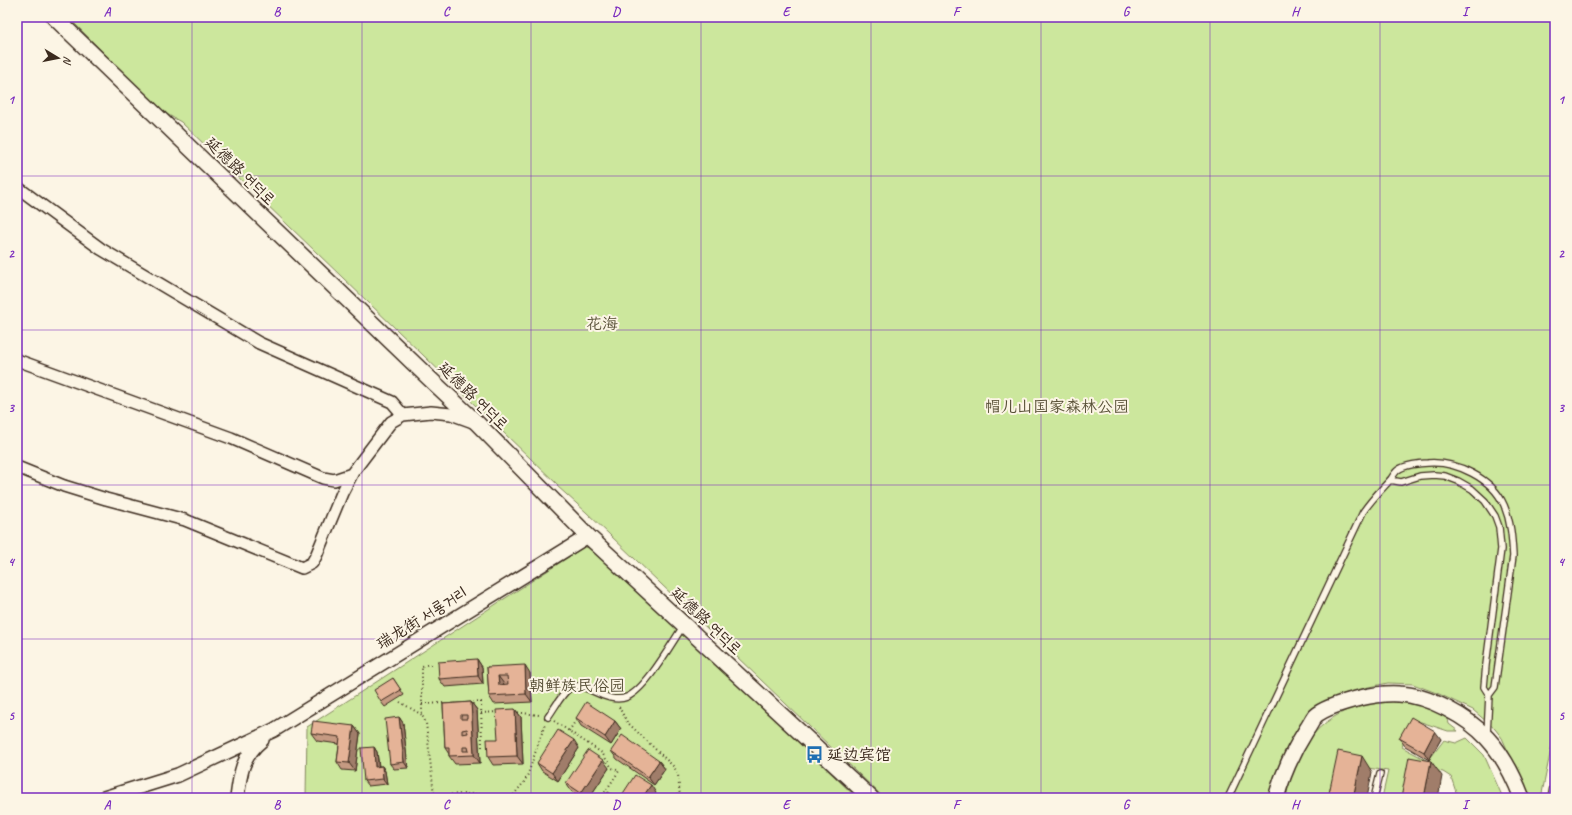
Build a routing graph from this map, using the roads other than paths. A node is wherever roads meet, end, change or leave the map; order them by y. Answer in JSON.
{"nodes":[{"id":1,"x":54,"y":17,"type":"edge"},
{"id":2,"x":17,"y":187,"type":"edge"},
{"id":3,"x":17,"y":360,"type":"edge"},
{"id":4,"x":403,"y":415,"type":"junction"},
{"id":5,"x":477,"y":423,"type":"junction"},
{"id":6,"x":17,"y":467,"type":"edge"},
{"id":7,"x":352,"y":474,"type":"junction"},
{"id":8,"x":1390,"y":480,"type":"junction"},
{"id":9,"x":588,"y":536,"type":"junction"},
{"id":10,"x":684,"y":625,"type":"junction"},
{"id":11,"x":1489,"y":695,"type":"junction"},
{"id":12,"x":548,"y":717,"type":"road end"},
{"id":13,"x":274,"y":730,"type":"junction"},
{"id":14,"x":1487,"y":738,"type":"junction"},
{"id":15,"x":1380,"y":774,"type":"dead end"},
{"id":16,"x":1555,"y":777,"type":"edge"},
{"id":17,"x":134,"y":792,"type":"edge"},
{"id":18,"x":104,"y":798,"type":"edge"},
{"id":19,"x":237,"y":798,"type":"edge"},
{"id":20,"x":871,"y":798,"type":"edge"},
{"id":21,"x":1228,"y":798,"type":"edge"},
{"id":22,"x":1276,"y":798,"type":"edge"},
{"id":23,"x":1374,"y":798,"type":"edge"},
{"id":24,"x":1522,"y":798,"type":"edge"},
{"id":25,"x":1551,"y":798,"type":"edge"}],
"edges":[{"from":1,"to":5,"type":"main road","name":"延德路 연덕로"},
{"from":2,"to":4,"type":"street"},
{"from":3,"to":7,"type":"street"},
{"from":4,"to":5,"type":"street"},
{"from":4,"to":7,"type":"street"},
{"from":5,"to":9,"type":"main road","name":"延德路 연덕로"},
{"from":6,"to":7,"type":"street"},
{"from":8,"to":11,"type":"lane"},
{"from":8,"to":11,"type":"lane"},
{"from":8,"to":21,"type":"lane"},
{"from":9,"to":10,"type":"main road","name":"延德路 연덕로"},
{"from":9,"to":13,"type":"street","name":"瑞龙街 서룡거리"},
{"from":10,"to":12,"type":"lane"},
{"from":10,"to":20,"type":"main road","name":"延德路 연덕로"},
{"from":11,"to":14,"type":"lane"},
{"from":13,"to":17,"type":"street","name":"瑞龙街 서룡거리"},
{"from":13,"to":19,"type":"street","name":"瑞龙街 서룡거리"},
{"from":14,"to":22,"type":"main road"},
{"from":14,"to":24,"type":"main road"},
{"from":15,"to":23,"type":"lane"},
{"from":16,"to":25,"type":"lane"},
{"from":17,"to":18,"type":"street","name":"瑞龙街 서룡거리"}]}
